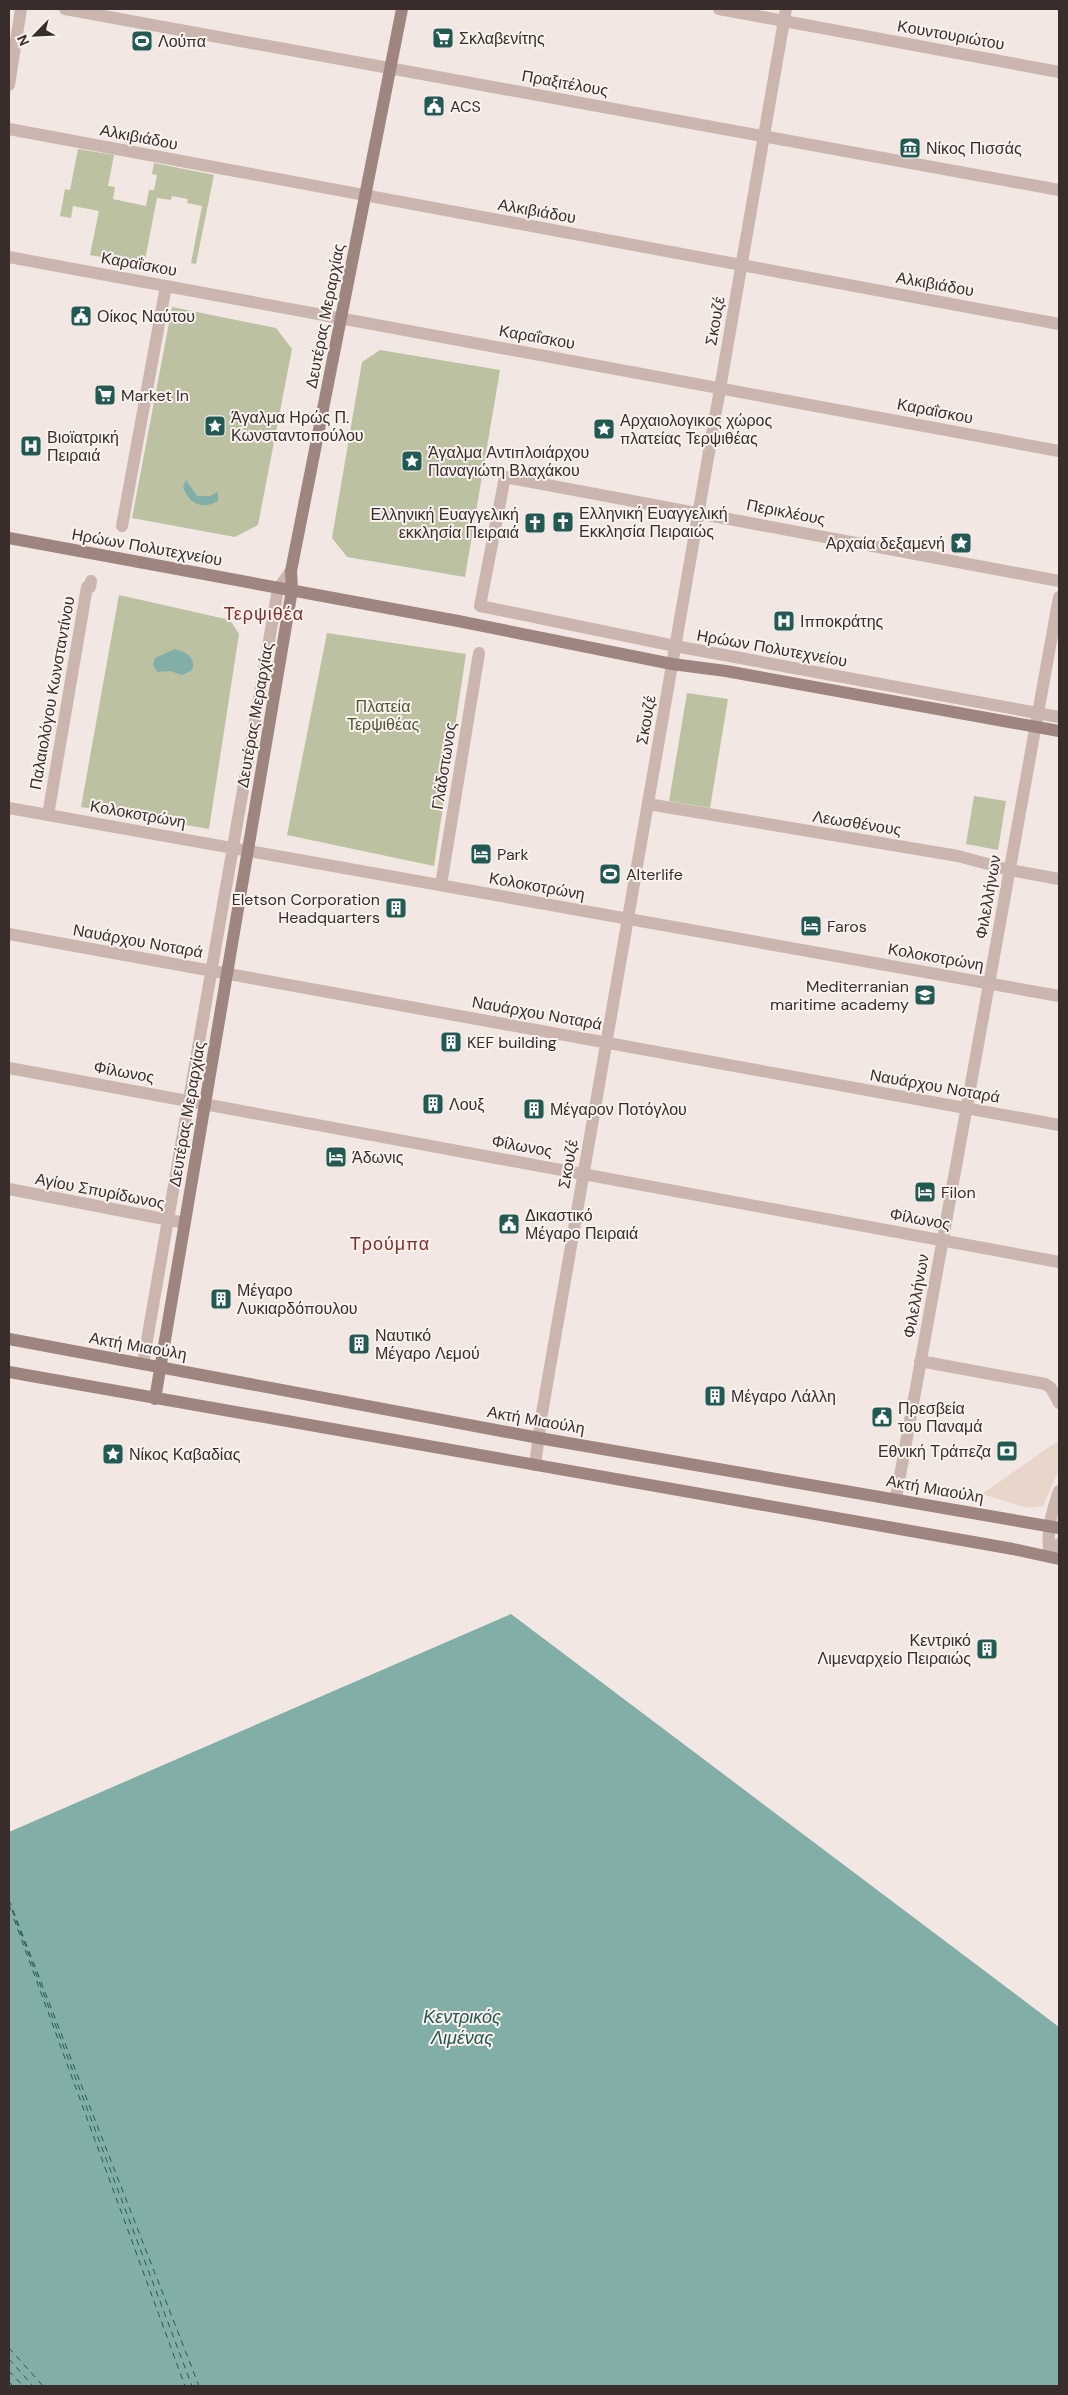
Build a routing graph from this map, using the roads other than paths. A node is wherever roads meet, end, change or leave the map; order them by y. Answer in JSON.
{"nodes":[{"id":1,"x":21,"y":9,"type":"edge"},
{"id":2,"x":65,"y":9,"type":"edge"},
{"id":3,"x":402,"y":9,"type":"edge"},
{"id":4,"x":719,"y":9,"type":"edge"},
{"id":5,"x":785,"y":15,"type":"edge"},
{"id":6,"x":390,"y":68,"type":"junction"},
{"id":7,"x":1059,"y":72,"type":"edge"},
{"id":8,"x":9,"y":85,"type":"edge"},
{"id":9,"x":9,"y":129,"type":"edge"},
{"id":10,"x":764,"y":136,"type":"junction"},
{"id":11,"x":1059,"y":190,"type":"edge"},
{"id":12,"x":365,"y":196,"type":"junction"},
{"id":13,"x":9,"y":256,"type":"edge"},
{"id":14,"x":742,"y":265,"type":"junction"},
{"id":15,"x":166,"y":286,"type":"junction"},
{"id":16,"x":341,"y":318,"type":"junction"},
{"id":17,"x":1059,"y":324,"type":"edge"},
{"id":18,"x":720,"y":387,"type":"junction"},
{"id":19,"x":1059,"y":451,"type":"edge"},
{"id":20,"x":699,"y":511,"type":"junction"},
{"id":21,"x":122,"y":526,"type":"dead end"},
{"id":22,"x":9,"y":538,"type":"edge"},
{"id":23,"x":291,"y":571,"type":"junction"},
{"id":24,"x":92,"y":581,"type":"dead end"},
{"id":25,"x":1059,"y":581,"type":"edge"},
{"id":26,"x":278,"y":589,"type":"junction"},
{"id":27,"x":292,"y":590,"type":"junction"},
{"id":28,"x":1059,"y":597,"type":"edge"},
{"id":29,"x":480,"y":606,"type":"joint"},
{"id":30,"x":675,"y":646,"type":"junction"},
{"id":31,"x":479,"y":653,"type":"dead end"},
{"id":32,"x":672,"y":664,"type":"junction"},
{"id":33,"x":1038,"y":713,"type":"junction"},
{"id":34,"x":1059,"y":717,"type":"edge"},
{"id":35,"x":1035,"y":728,"type":"junction"},
{"id":36,"x":1059,"y":731,"type":"edge"},
{"id":37,"x":648,"y":804,"type":"junction"},
{"id":38,"x":9,"y":808,"type":"edge"},
{"id":39,"x":48,"y":815,"type":"junction"},
{"id":40,"x":233,"y":848,"type":"junction"},
{"id":41,"x":248,"y":851,"type":"junction"},
{"id":42,"x":1010,"y":870,"type":"junction"},
{"id":43,"x":1059,"y":879,"type":"edge"},
{"id":44,"x":440,"y":885,"type":"junction"},
{"id":45,"x":628,"y":918,"type":"junction"},
{"id":46,"x":9,"y":934,"type":"edge"},
{"id":47,"x":212,"y":971,"type":"junction"},
{"id":48,"x":227,"y":974,"type":"junction"},
{"id":49,"x":989,"y":983,"type":"junction"},
{"id":50,"x":1059,"y":996,"type":"edge"},
{"id":51,"x":606,"y":1042,"type":"junction"},
{"id":52,"x":9,"y":1068,"type":"edge"},
{"id":53,"x":189,"y":1101,"type":"junction"},
{"id":54,"x":205,"y":1104,"type":"junction"},
{"id":55,"x":966,"y":1108,"type":"junction"},
{"id":56,"x":1059,"y":1125,"type":"edge"},
{"id":57,"x":583,"y":1174,"type":"junction"},
{"id":58,"x":9,"y":1189,"type":"edge"},
{"id":59,"x":168,"y":1220,"type":"junction"},
{"id":60,"x":185,"y":1223,"type":"junction"},
{"id":61,"x":942,"y":1240,"type":"junction"},
{"id":62,"x":1059,"y":1262,"type":"edge"},
{"id":63,"x":9,"y":1339,"type":"edge"},
{"id":64,"x":920,"y":1361,"type":"junction"},
{"id":65,"x":143,"y":1363,"type":"junction"},
{"id":66,"x":161,"y":1366,"type":"junction"},
{"id":67,"x":9,"y":1372,"type":"edge"},
{"id":68,"x":155,"y":1399,"type":"junction"},
{"id":69,"x":1059,"y":1402,"type":"edge"},
{"id":70,"x":539,"y":1438,"type":"junction"},
{"id":71,"x":536,"y":1465,"type":"junction"},
{"id":72,"x":1059,"y":1491,"type":"edge"},
{"id":73,"x":896,"y":1498,"type":"junction"},
{"id":74,"x":1054,"y":1527,"type":"edge"},
{"id":75,"x":1059,"y":1544,"type":"edge"},
{"id":76,"x":1055,"y":1558,"type":"edge"}],
"edges":[{"from":1,"to":8,"type":"street"},
{"from":2,"to":6,"type":"street","name":"Πραξιτέλους"},
{"from":3,"to":6,"type":"main road","name":"Δευτέρας Μεραρχίας"},
{"from":4,"to":5,"type":"street","name":"Κουντουριώτου"},
{"from":5,"to":7,"type":"street","name":"Κουντουριώτου"},
{"from":5,"to":10,"type":"street","name":"Σκουζέ"},
{"from":6,"to":10,"type":"street","name":"Πραξιτέλους"},
{"from":6,"to":12,"type":"main road","name":"Δευτέρας Μεραρχίας"},
{"from":9,"to":12,"type":"street","name":"Αλκιβιάδου"},
{"from":10,"to":11,"type":"street","name":"Πραξιτέλους"},
{"from":10,"to":14,"type":"street","name":"Σκουζέ"},
{"from":12,"to":14,"type":"street","name":"Αλκιβιάδου"},
{"from":12,"to":16,"type":"main road","name":"Δευτέρας Μεραρχίας"},
{"from":13,"to":15,"type":"street","name":"Καραΐσκου"},
{"from":14,"to":17,"type":"street","name":"Αλκιβιάδου"},
{"from":14,"to":18,"type":"street","name":"Σκουζέ"},
{"from":15,"to":16,"type":"street","name":"Καραΐσκου"},
{"from":15,"to":21,"type":"street"},
{"from":16,"to":18,"type":"street","name":"Καραΐσκου"},
{"from":16,"to":23,"type":"main road","name":"Δευτέρας Μεραρχίας"},
{"from":18,"to":19,"type":"street","name":"Καραΐσκου"},
{"from":18,"to":20,"type":"street","name":"Σκουζέ"},
{"from":20,"to":25,"type":"street","name":"Περικλέους"},
{"from":20,"to":29,"type":"street","name":"Περικλέους"},
{"from":20,"to":30,"type":"street","name":"Σκουζέ"},
{"from":22,"to":26,"type":"main road","name":"Ηρώων Πολυτεχνείου"},
{"from":23,"to":26,"type":"street"},
{"from":23,"to":27,"type":"main road","name":"Δευτέρας Μεραρχίας"},
{"from":24,"to":39,"type":"street","name":"Παλαιολόγου Κωνσταντίνου"},
{"from":26,"to":27,"type":"main road","name":"Ηρώων Πολυτεχνείου"},
{"from":26,"to":40,"type":"street","name":"Δευτέρας Μεραρχίας"},
{"from":27,"to":32,"type":"main road","name":"Ηρώων Πολυτεχνείου"},
{"from":27,"to":41,"type":"main road","name":"Δευτέρας Μεραρχίας"},
{"from":28,"to":33,"type":"street","name":"Φιλελλήνων"},
{"from":29,"to":30,"type":"street","name":"Ηρώων Πολυτεχνείου"},
{"from":30,"to":32,"type":"street","name":"Σκουζέ"},
{"from":30,"to":33,"type":"street","name":"Ηρώων Πολυτεχνείου"},
{"from":31,"to":44,"type":"street","name":"Γλάδστωνος"},
{"from":32,"to":35,"type":"main road","name":"Ηρώων Πολυτεχνείου"},
{"from":32,"to":37,"type":"street","name":"Σκουζέ"},
{"from":33,"to":34,"type":"street","name":"Ηρώων Πολυτεχνείου"},
{"from":33,"to":35,"type":"street","name":"Φιλελλήνων"},
{"from":35,"to":36,"type":"main road","name":"Ηρώων Πολυτεχνείου"},
{"from":35,"to":42,"type":"street","name":"Φιλελλήνων"},
{"from":37,"to":42,"type":"street","name":"Λεωσθένους"},
{"from":37,"to":45,"type":"street","name":"Σκουζέ"},
{"from":38,"to":39,"type":"street","name":"Κολοκοτρώνη"},
{"from":39,"to":40,"type":"street","name":"Κολοκοτρώνη"},
{"from":40,"to":41,"type":"street","name":"Κολοκοτρώνη"},
{"from":40,"to":47,"type":"street","name":"Δευτέρας Μεραρχίας"},
{"from":41,"to":44,"type":"street","name":"Κολοκοτρώνη"},
{"from":41,"to":48,"type":"main road","name":"Δευτέρας Μεραρχίας"},
{"from":42,"to":43,"type":"street","name":"Λεωσθένους"},
{"from":42,"to":49,"type":"street","name":"Φιλελλήνων"},
{"from":44,"to":45,"type":"street","name":"Κολοκοτρώνη"},
{"from":45,"to":49,"type":"street","name":"Κολοκοτρώνη"},
{"from":45,"to":51,"type":"street","name":"Σκουζέ"},
{"from":46,"to":47,"type":"street","name":"Ναυάρχου Νοταρά"},
{"from":47,"to":48,"type":"street","name":"Ναυάρχου Νοταρά"},
{"from":47,"to":53,"type":"street","name":"Δευτέρας Μεραρχίας"},
{"from":48,"to":51,"type":"street","name":"Ναυάρχου Νοταρά"},
{"from":48,"to":54,"type":"main road","name":"Δευτέρας Μεραρχίας"},
{"from":49,"to":50,"type":"street","name":"Κολοκοτρώνη"},
{"from":49,"to":55,"type":"street","name":"Φιλελλήνων"},
{"from":51,"to":55,"type":"street","name":"Ναυάρχου Νοταρά"},
{"from":51,"to":57,"type":"street","name":"Σκουζέ"},
{"from":52,"to":53,"type":"street","name":"Φίλωνος"},
{"from":53,"to":54,"type":"street","name":"Φίλωνος"},
{"from":53,"to":59,"type":"street","name":"Δευτέρας Μεραρχίας"},
{"from":54,"to":57,"type":"street","name":"Φίλωνος"},
{"from":54,"to":60,"type":"main road","name":"Δευτέρας Μεραρχίας"},
{"from":55,"to":56,"type":"street","name":"Ναυάρχου Νοταρά"},
{"from":55,"to":61,"type":"street","name":"Φιλελλήνων"},
{"from":57,"to":61,"type":"street","name":"Φίλωνος"},
{"from":57,"to":70,"type":"street","name":"Σκουζέ"},
{"from":58,"to":59,"type":"street","name":"Αγίου Σπυρίδωνος"},
{"from":59,"to":60,"type":"street","name":"Αγίου Σπυρίδωνος"},
{"from":59,"to":65,"type":"street","name":"Δευτέρας Μεραρχίας"},
{"from":60,"to":66,"type":"main road","name":"Δευτέρας Μεραρχίας"},
{"from":61,"to":62,"type":"street","name":"Φίλωνος"},
{"from":61,"to":64,"type":"street","name":"Φιλελλήνων"},
{"from":63,"to":65,"type":"main road","name":"Ακτή Μιαούλη"},
{"from":64,"to":69,"type":"street"},
{"from":64,"to":73,"type":"street","name":"Φιλελλήνων"},
{"from":65,"to":66,"type":"main road","name":"Ακτή Μιαούλη"},
{"from":66,"to":68,"type":"main road","name":"Δευτέρας Μεραρχίας"},
{"from":66,"to":70,"type":"main road","name":"Ακτή Μιαούλη"},
{"from":67,"to":68,"type":"main road"},
{"from":68,"to":71,"type":"main road"},
{"from":70,"to":71,"type":"street","name":"Σκουζέ"},
{"from":70,"to":73,"type":"main road","name":"Ακτή Μιαούλη"},
{"from":71,"to":76,"type":"main road"},
{"from":72,"to":74,"type":"street"},
{"from":73,"to":74,"type":"main road","name":"Ακτή Μιαούλη"},
{"from":74,"to":76,"type":"street"},
{"from":75,"to":76,"type":"street"}]}
